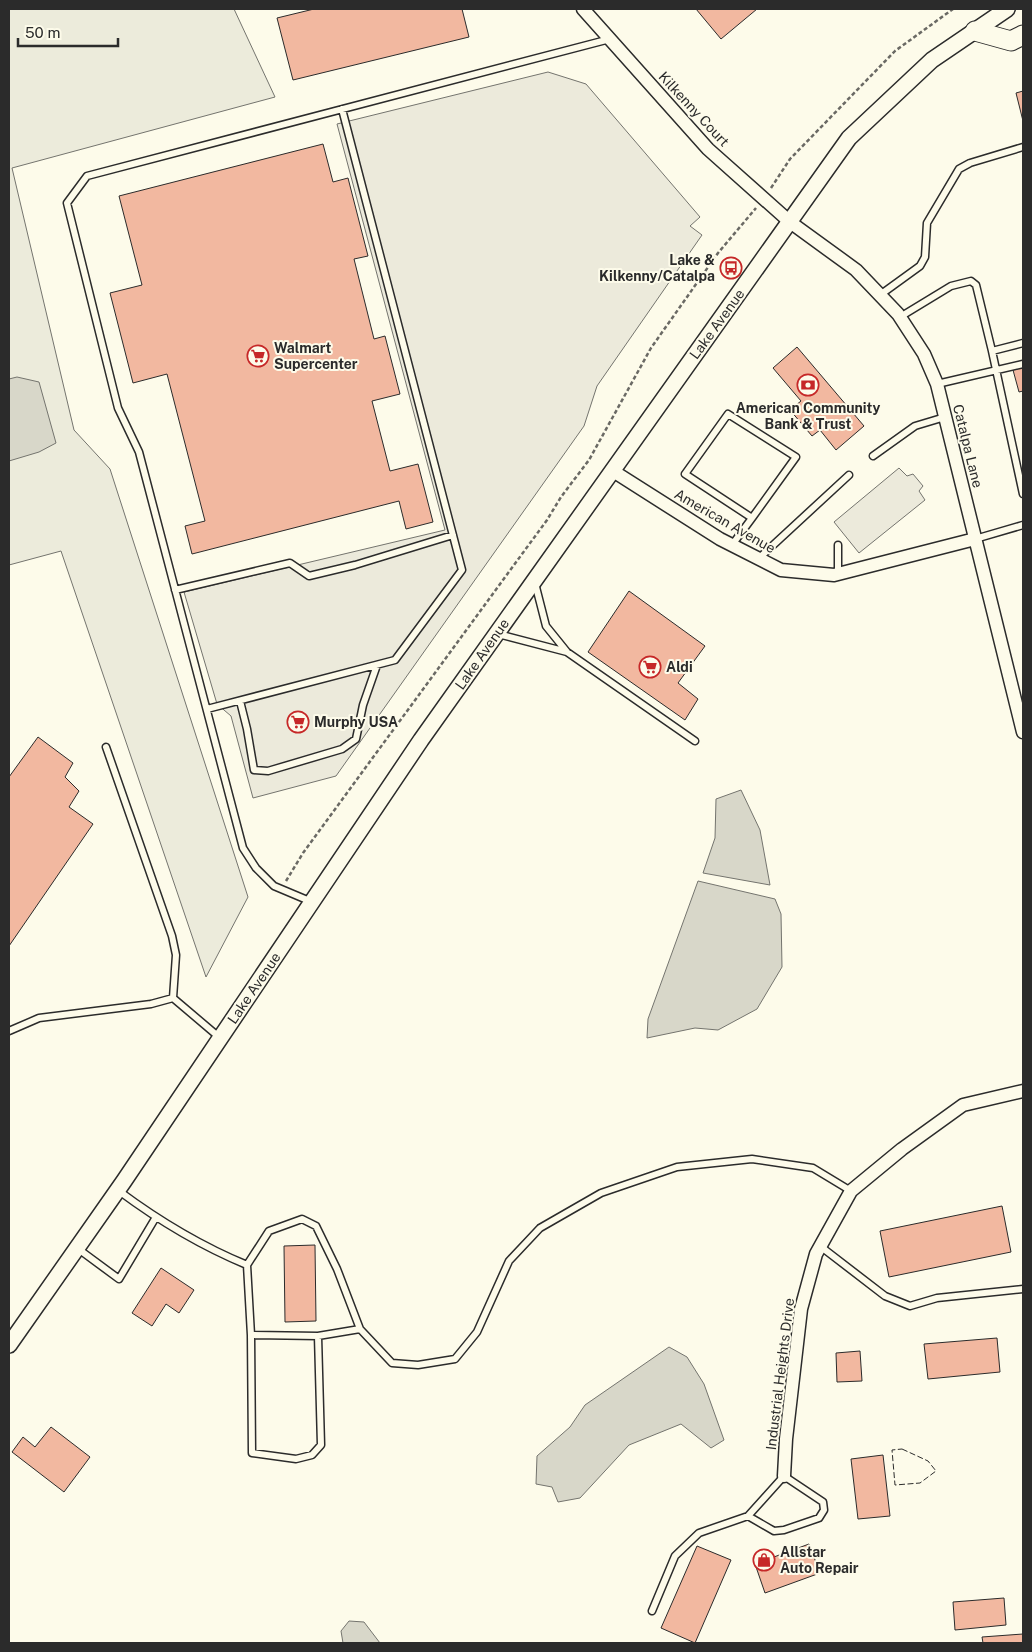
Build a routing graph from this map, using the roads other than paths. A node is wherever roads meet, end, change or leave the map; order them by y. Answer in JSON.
{"nodes":[{"id":1,"x":583,"y":9,"type":"edge"},
{"id":2,"x":1007,"y":9,"type":"edge"},
{"id":3,"x":975,"y":30,"type":"junction"},
{"id":4,"x":1023,"y":35,"type":"edge"},
{"id":5,"x":610,"y":39,"type":"junction"},
{"id":6,"x":342,"y":110,"type":"junction"},
{"id":7,"x":1023,"y":147,"type":"edge"},
{"id":8,"x":790,"y":222,"type":"junction"},
{"id":9,"x":880,"y":295,"type":"junction"},
{"id":10,"x":900,"y":317,"type":"junction"},
{"id":11,"x":1023,"y":342,"type":"edge"},
{"id":12,"x":992,"y":351,"type":"junction"},
{"id":13,"x":1023,"y":364,"type":"edge"},
{"id":14,"x":997,"y":370,"type":"junction"},
{"id":15,"x":937,"y":384,"type":"junction"},
{"id":16,"x":945,"y":417,"type":"junction"},
{"id":17,"x":873,"y":456,"type":"dead end"},
{"id":18,"x":613,"y":471,"type":"junction"},
{"id":19,"x":849,"y":475,"type":"dead end"},
{"id":20,"x":1023,"y":494,"type":"edge"},
{"id":21,"x":752,"y":518,"type":"junction"},
{"id":22,"x":1023,"y":525,"type":"edge"},
{"id":23,"x":453,"y":536,"type":"junction"},
{"id":24,"x":975,"y":538,"type":"junction"},
{"id":25,"x":732,"y":545,"type":"junction"},
{"id":26,"x":838,"y":545,"type":"dead end"},
{"id":27,"x":758,"y":558,"type":"junction"},
{"id":28,"x":838,"y":574,"type":"junction"},
{"id":29,"x":534,"y":581,"type":"junction"},
{"id":30,"x":175,"y":590,"type":"junction"},
{"id":31,"x":496,"y":634,"type":"junction"},
{"id":32,"x":567,"y":652,"type":"junction"},
{"id":33,"x":377,"y":665,"type":"junction"},
{"id":34,"x":240,"y":701,"type":"junction"},
{"id":35,"x":207,"y":709,"type":"junction"},
{"id":36,"x":1023,"y":732,"type":"edge"},
{"id":37,"x":695,"y":741,"type":"dead end"},
{"id":38,"x":106,"y":747,"type":"dead end"},
{"id":39,"x":312,"y":902,"type":"junction"},
{"id":40,"x":172,"y":998,"type":"junction"},
{"id":41,"x":9,"y":1032,"type":"edge"},
{"id":42,"x":220,"y":1038,"type":"junction"},
{"id":43,"x":1023,"y":1091,"type":"edge"},
{"id":44,"x":118,"y":1190,"type":"junction"},
{"id":45,"x":851,"y":1191,"type":"junction"},
{"id":46,"x":156,"y":1217,"type":"junction"},
{"id":47,"x":820,"y":1246,"type":"junction"},
{"id":48,"x":77,"y":1248,"type":"junction"},
{"id":49,"x":247,"y":1265,"type":"junction"},
{"id":50,"x":1023,"y":1289,"type":"edge"},
{"id":51,"x":360,"y":1330,"type":"junction"},
{"id":52,"x":251,"y":1335,"type":"junction"},
{"id":53,"x":318,"y":1336,"type":"junction"},
{"id":54,"x":9,"y":1345,"type":"edge"},
{"id":55,"x":784,"y":1476,"type":"junction"},
{"id":56,"x":748,"y":1516,"type":"junction"},
{"id":57,"x":652,"y":1611,"type":"dead end"}],
"edges":[{"from":1,"to":5,"type":"street","name":"Kilkenny Court"},
{"from":2,"to":3,"type":"street","name":"Lake Avenue"},
{"from":3,"to":4,"type":"main road"},
{"from":3,"to":8,"type":"street","name":"Lake Avenue"},
{"from":5,"to":6,"type":"lane"},
{"from":5,"to":8,"type":"street","name":"Kilkenny Court"},
{"from":6,"to":23,"type":"lane"},
{"from":6,"to":30,"type":"lane"},
{"from":7,"to":9,"type":"lane"},
{"from":8,"to":9,"type":"street","name":"Catalpa Lane"},
{"from":8,"to":18,"type":"street","name":"Lake Avenue"},
{"from":9,"to":10,"type":"street","name":"Catalpa Lane"},
{"from":10,"to":12,"type":"lane"},
{"from":10,"to":15,"type":"street","name":"Catalpa Lane"},
{"from":11,"to":12,"type":"lane"},
{"from":12,"to":14,"type":"lane"},
{"from":13,"to":14,"type":"lane"},
{"from":14,"to":15,"type":"lane"},
{"from":14,"to":20,"type":"lane"},
{"from":15,"to":16,"type":"street","name":"Catalpa Lane"},
{"from":16,"to":17,"type":"lane"},
{"from":16,"to":24,"type":"street","name":"Catalpa Lane"},
{"from":18,"to":25,"type":"street","name":"American Avenue"},
{"from":18,"to":29,"type":"street","name":"Lake Avenue"},
{"from":19,"to":27,"type":"lane"},
{"from":21,"to":21,"type":"lane"},
{"from":21,"to":25,"type":"lane"},
{"from":22,"to":24,"type":"lane"},
{"from":23,"to":30,"type":"lane"},
{"from":23,"to":33,"type":"lane"},
{"from":24,"to":28,"type":"street","name":"American Avenue"},
{"from":24,"to":36,"type":"street","name":"Catalpa Lane"},
{"from":25,"to":27,"type":"street","name":"American Avenue"},
{"from":26,"to":28,"type":"lane"},
{"from":27,"to":28,"type":"street","name":"American Avenue"},
{"from":29,"to":31,"type":"street","name":"Lake Avenue"},
{"from":29,"to":32,"type":"lane"},
{"from":30,"to":35,"type":"lane"},
{"from":31,"to":32,"type":"lane"},
{"from":31,"to":39,"type":"street","name":"Lake Avenue"},
{"from":32,"to":37,"type":"lane"},
{"from":33,"to":34,"type":"lane"},
{"from":33,"to":34,"type":"lane"},
{"from":34,"to":35,"type":"lane"},
{"from":35,"to":39,"type":"lane"},
{"from":38,"to":40,"type":"lane"},
{"from":39,"to":42,"type":"street","name":"Lake Avenue"},
{"from":40,"to":41,"type":"lane"},
{"from":40,"to":42,"type":"lane"},
{"from":42,"to":44,"type":"street","name":"Lake Avenue"},
{"from":43,"to":45,"type":"street","name":"Industrial Heights Drive"},
{"from":44,"to":46,"type":"lane"},
{"from":44,"to":48,"type":"street","name":"Lake Avenue"},
{"from":45,"to":47,"type":"street","name":"Industrial Heights Drive"},
{"from":45,"to":51,"type":"lane"},
{"from":46,"to":48,"type":"lane"},
{"from":46,"to":49,"type":"lane"},
{"from":47,"to":50,"type":"lane"},
{"from":47,"to":55,"type":"street","name":"Industrial Heights Drive"},
{"from":48,"to":54,"type":"street","name":"Lake Avenue"},
{"from":49,"to":51,"type":"lane"},
{"from":49,"to":52,"type":"lane"},
{"from":51,"to":53,"type":"lane"},
{"from":52,"to":53,"type":"lane"},
{"from":52,"to":53,"type":"lane"},
{"from":55,"to":56,"type":"lane"},
{"from":55,"to":56,"type":"lane"},
{"from":56,"to":57,"type":"lane"}]}
